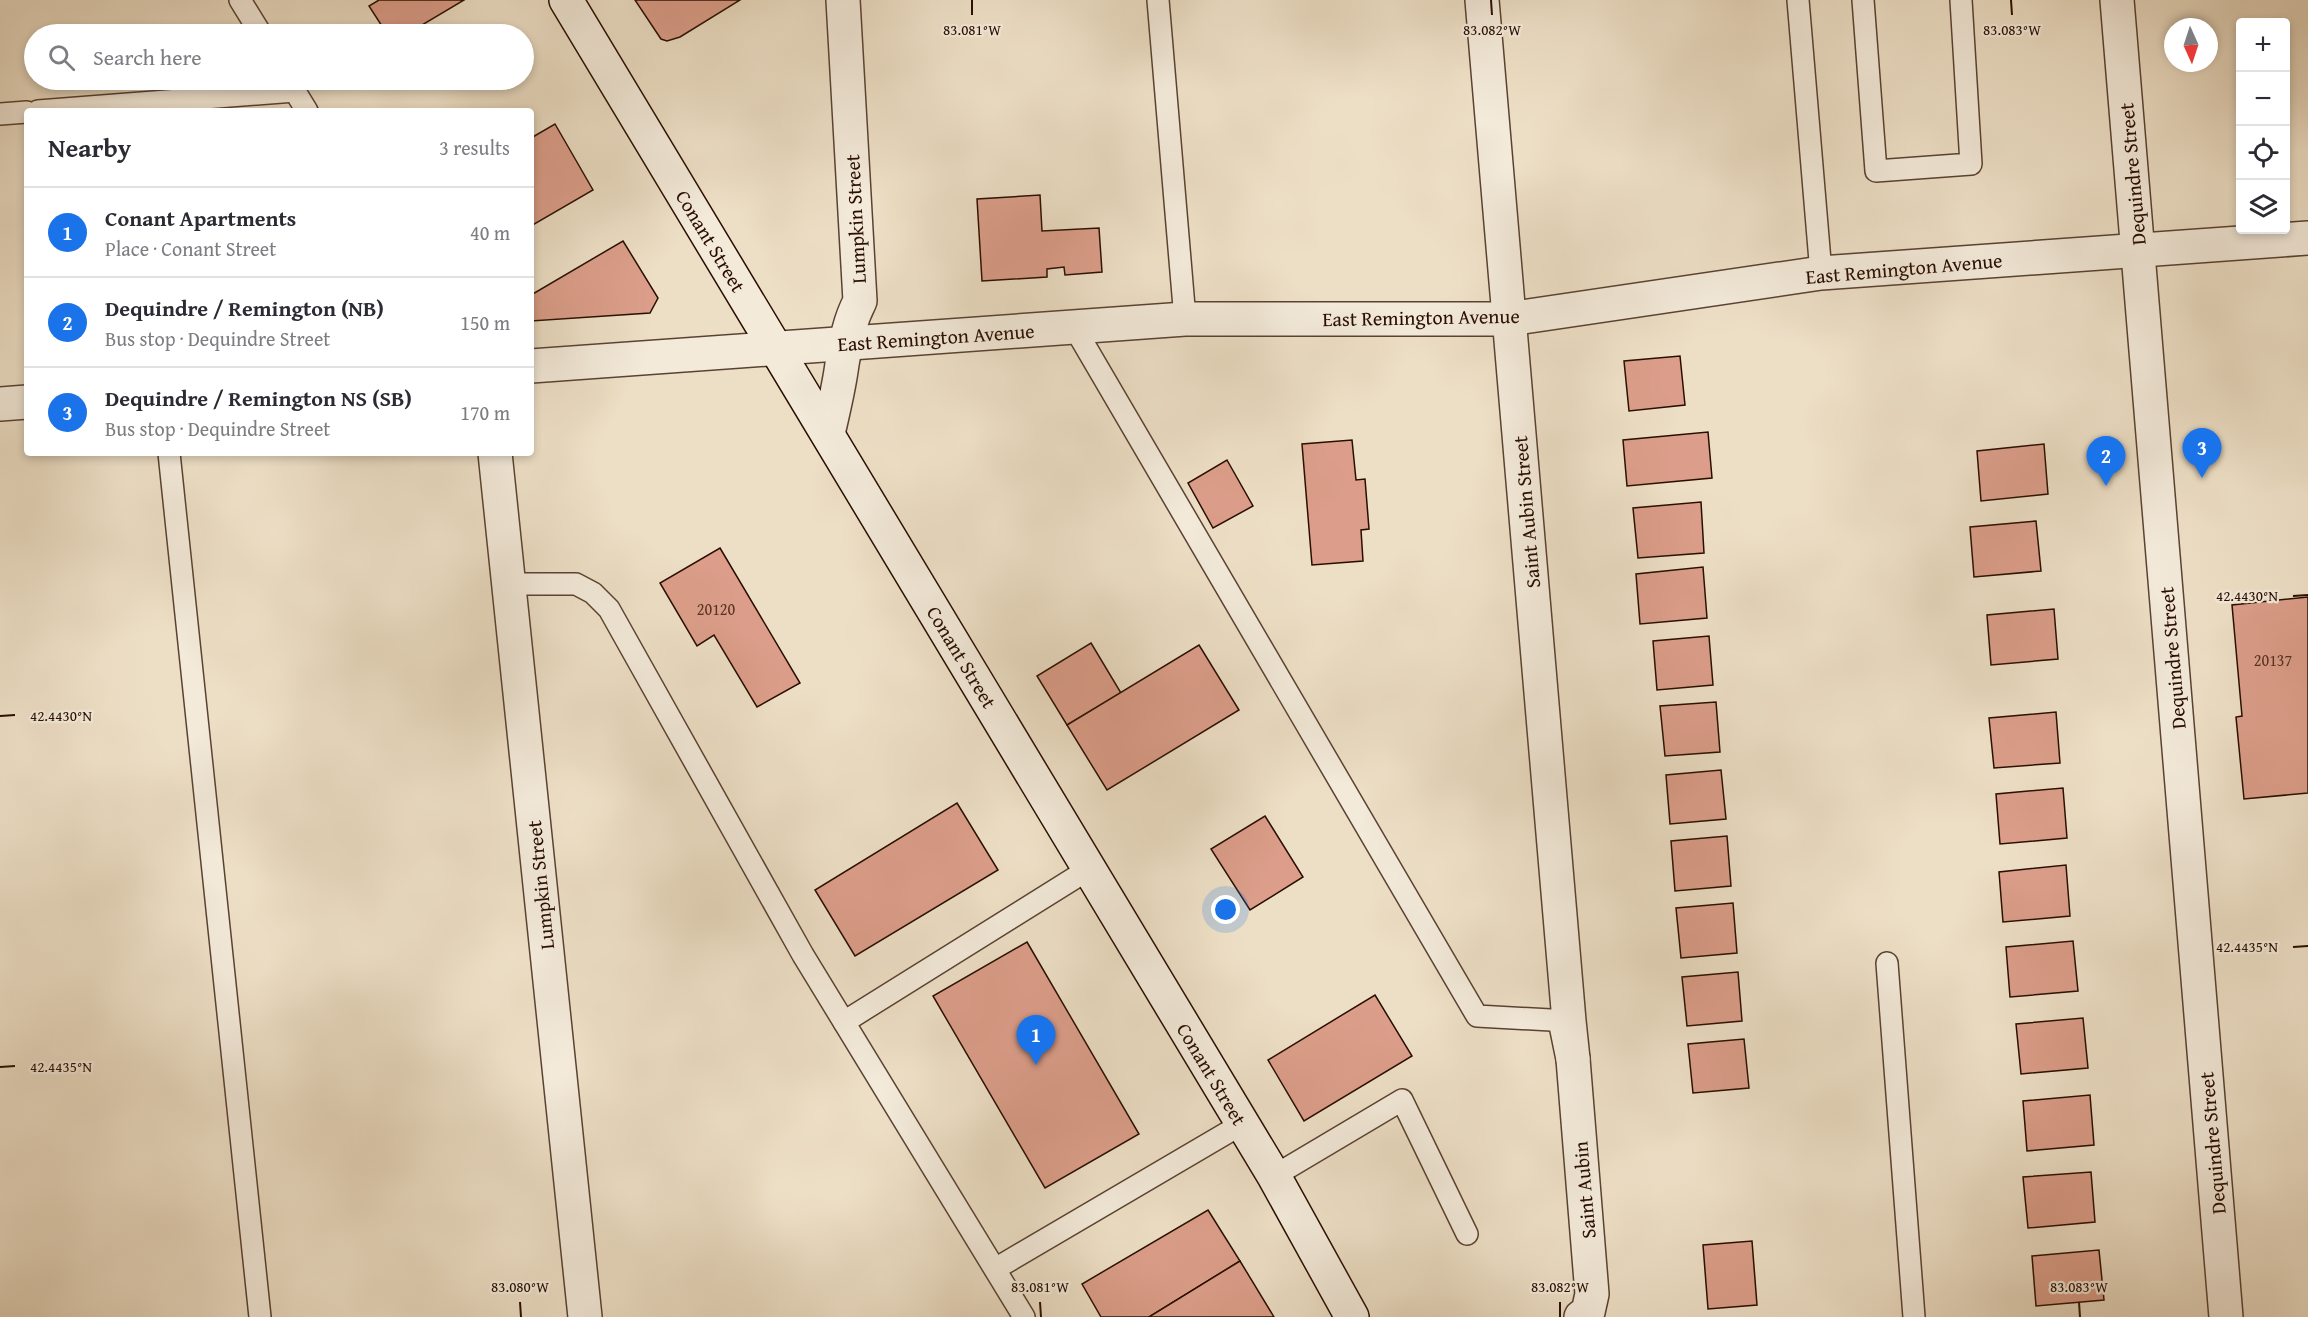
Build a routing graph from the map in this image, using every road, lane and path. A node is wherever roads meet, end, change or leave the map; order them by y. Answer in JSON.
{"nodes":[{"id":1,"x":240,"y":0,"type":"edge"},
{"id":2,"x":566,"y":0,"type":"edge"},
{"id":3,"x":843,"y":0,"type":"edge"},
{"id":4,"x":1158,"y":0,"type":"edge"},
{"id":5,"x":1482,"y":0,"type":"edge"},
{"id":6,"x":1798,"y":0,"type":"edge"},
{"id":7,"x":1863,"y":0,"type":"edge"},
{"id":8,"x":1961,"y":0,"type":"edge"},
{"id":9,"x":2117,"y":0,"type":"edge"},
{"id":10,"x":255,"y":24,"type":"edge"},
{"id":11,"x":243,"y":90,"type":"edge"},
{"id":12,"x":295,"y":90,"type":"edge"},
{"id":13,"x":67,"y":108,"type":"edge"},
{"id":14,"x":305,"y":108,"type":"edge"},
{"id":15,"x":24,"y":112,"type":"edge"},
{"id":16,"x":0,"y":114,"type":"edge"},
{"id":17,"x":2308,"y":238,"type":"edge"},
{"id":18,"x":2138,"y":250,"type":"junction"},
{"id":19,"x":1821,"y":273,"type":"junction"},
{"id":20,"x":1185,"y":319,"type":"junction"},
{"id":21,"x":1509,"y":319,"type":"junction"},
{"id":22,"x":1074,"y":327,"type":"junction"},
{"id":23,"x":845,"y":344,"type":"junction"},
{"id":24,"x":776,"y":348,"type":"junction"},
{"id":25,"x":534,"y":366,"type":"edge"},
{"id":26,"x":24,"y":402,"type":"edge"},
{"id":27,"x":0,"y":404,"type":"edge"},
{"id":28,"x":828,"y":434,"type":"junction"},
{"id":29,"x":169,"y":456,"type":"edge"},
{"id":30,"x":495,"y":456,"type":"edge"},
{"id":31,"x":508,"y":584,"type":"junction"},
{"id":32,"x":1089,"y":869,"type":"junction"},
{"id":33,"x":1887,"y":963,"type":"dead end"},
{"id":34,"x":1567,"y":1020,"type":"junction"},
{"id":35,"x":844,"y":1022,"type":"junction"},
{"id":36,"x":1242,"y":1124,"type":"junction"},
{"id":37,"x":1274,"y":1176,"type":"junction"},
{"id":38,"x":1467,"y":1234,"type":"dead end"},
{"id":39,"x":995,"y":1269,"type":"junction"},
{"id":40,"x":260,"y":1317,"type":"edge"},
{"id":41,"x":585,"y":1317,"type":"edge"},
{"id":42,"x":1024,"y":1317,"type":"edge"},
{"id":43,"x":1352,"y":1317,"type":"edge"},
{"id":44,"x":1581,"y":1317,"type":"edge"},
{"id":45,"x":1914,"y":1317,"type":"edge"},
{"id":46,"x":2226,"y":1317,"type":"edge"}],
"edges":[{"from":1,"to":10,"type":"lane"},
{"from":2,"to":24,"type":"street","name":"Conant Street"},
{"from":3,"to":23,"type":"street","name":"Lumpkin Street"},
{"from":4,"to":20,"type":"lane"},
{"from":5,"to":21,"type":"street","name":"Saint Aubin Street"},
{"from":6,"to":19,"type":"lane"},
{"from":7,"to":8,"type":"lane"},
{"from":9,"to":18,"type":"street","name":"Dequindre Street"},
{"from":11,"to":13,"type":"lane"},
{"from":12,"to":14,"type":"lane"},
{"from":15,"to":16,"type":"lane"},
{"from":17,"to":18,"type":"street","name":"East Remington Avenue"},
{"from":18,"to":19,"type":"street","name":"East Remington Avenue"},
{"from":18,"to":46,"type":"street","name":"Dequindre Street"},
{"from":19,"to":21,"type":"street","name":"East Remington Avenue"},
{"from":20,"to":21,"type":"street","name":"East Remington Avenue"},
{"from":20,"to":22,"type":"street","name":"East Remington Avenue"},
{"from":21,"to":34,"type":"street","name":"Saint Aubin Street"},
{"from":22,"to":23,"type":"street","name":"East Remington Avenue"},
{"from":22,"to":34,"type":"lane"},
{"from":23,"to":24,"type":"street","name":"East Remington Avenue"},
{"from":23,"to":28,"type":"street","name":"Lumpkin Street"},
{"from":24,"to":25,"type":"street","name":"East Remington Avenue"},
{"from":24,"to":28,"type":"street","name":"Conant Street"},
{"from":26,"to":27,"type":"street"},
{"from":28,"to":32,"type":"street","name":"Conant Street"},
{"from":29,"to":40,"type":"lane"},
{"from":30,"to":31,"type":"street","name":"Lumpkin Street"},
{"from":31,"to":35,"type":"lane"},
{"from":31,"to":41,"type":"street","name":"Lumpkin Street"},
{"from":32,"to":35,"type":"lane"},
{"from":32,"to":36,"type":"street","name":"Conant Street"},
{"from":33,"to":45,"type":"lane"},
{"from":34,"to":44,"type":"street","name":"Saint Aubin"},
{"from":35,"to":39,"type":"lane"},
{"from":36,"to":37,"type":"street","name":"Conant Street"},
{"from":36,"to":39,"type":"lane"},
{"from":37,"to":38,"type":"lane"},
{"from":37,"to":43,"type":"street","name":"Conant Street"},
{"from":39,"to":42,"type":"lane"}]}
